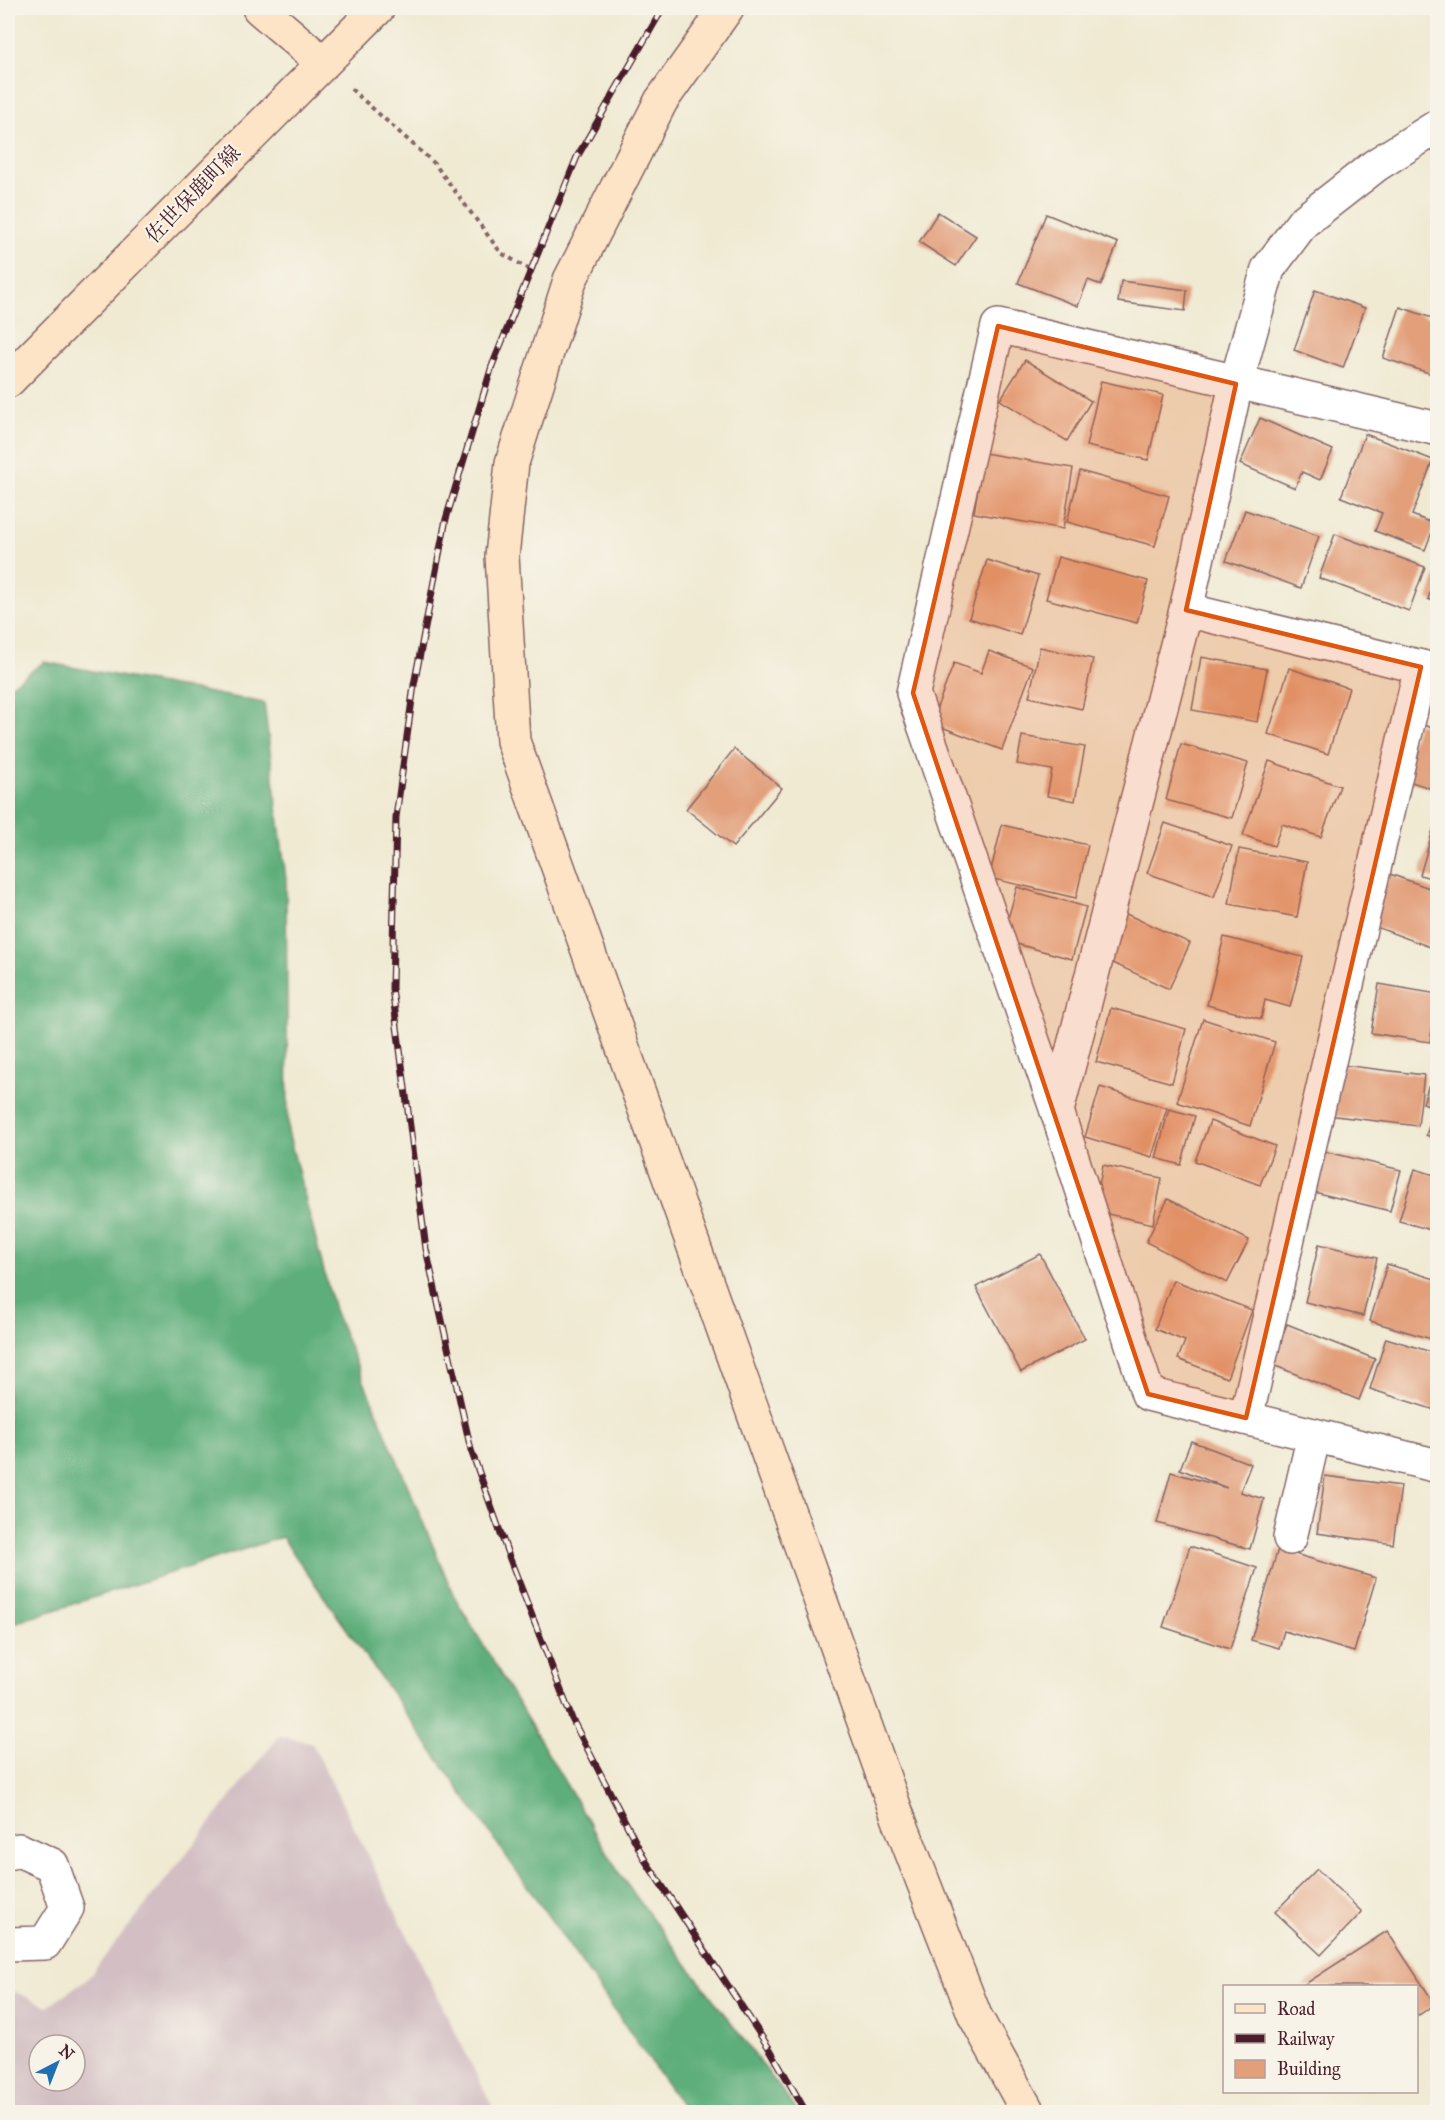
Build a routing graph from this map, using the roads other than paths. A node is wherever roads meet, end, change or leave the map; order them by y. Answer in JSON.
{"nodes":[{"id":1,"x":259,"y":8,"type":"edge"},
{"id":2,"x":378,"y":8,"type":"edge"},
{"id":3,"x":728,"y":8,"type":"edge"},
{"id":4,"x":322,"y":62,"type":"junction"},
{"id":5,"x":1437,"y":126,"type":"edge"},
{"id":6,"x":8,"y":381,"type":"edge"},
{"id":7,"x":1236,"y":384,"type":"junction"},
{"id":8,"x":1437,"y":429,"type":"edge"},
{"id":9,"x":1186,"y":610,"type":"junction"},
{"id":10,"x":1429,"y":669,"type":"edge"},
{"id":11,"x":1057,"y":1111,"type":"junction"},
{"id":12,"x":1246,"y":1418,"type":"junction"},
{"id":13,"x":1314,"y":1435,"type":"junction"},
{"id":14,"x":1437,"y":1466,"type":"edge"},
{"id":15,"x":1290,"y":1538,"type":"dead end"},
{"id":16,"x":8,"y":1853,"type":"edge"},
{"id":17,"x":8,"y":1944,"type":"edge"},
{"id":18,"x":1028,"y":2112,"type":"edge"}],
"edges":[{"from":1,"to":4,"type":"street"},
{"from":2,"to":4,"type":"street","name":"佐世保鹿町線"},
{"from":3,"to":18,"type":"street"},
{"from":4,"to":6,"type":"street","name":"佐世保鹿町線"},
{"from":5,"to":7,"type":"street"},
{"from":7,"to":8,"type":"street"},
{"from":7,"to":9,"type":"street"},
{"from":7,"to":11,"type":"street"},
{"from":9,"to":10,"type":"street"},
{"from":9,"to":11,"type":"street"},
{"from":10,"to":12,"type":"street"},
{"from":11,"to":12,"type":"street"},
{"from":12,"to":13,"type":"street"},
{"from":13,"to":14,"type":"street"},
{"from":13,"to":15,"type":"street"},
{"from":16,"to":17,"type":"street"}]}
